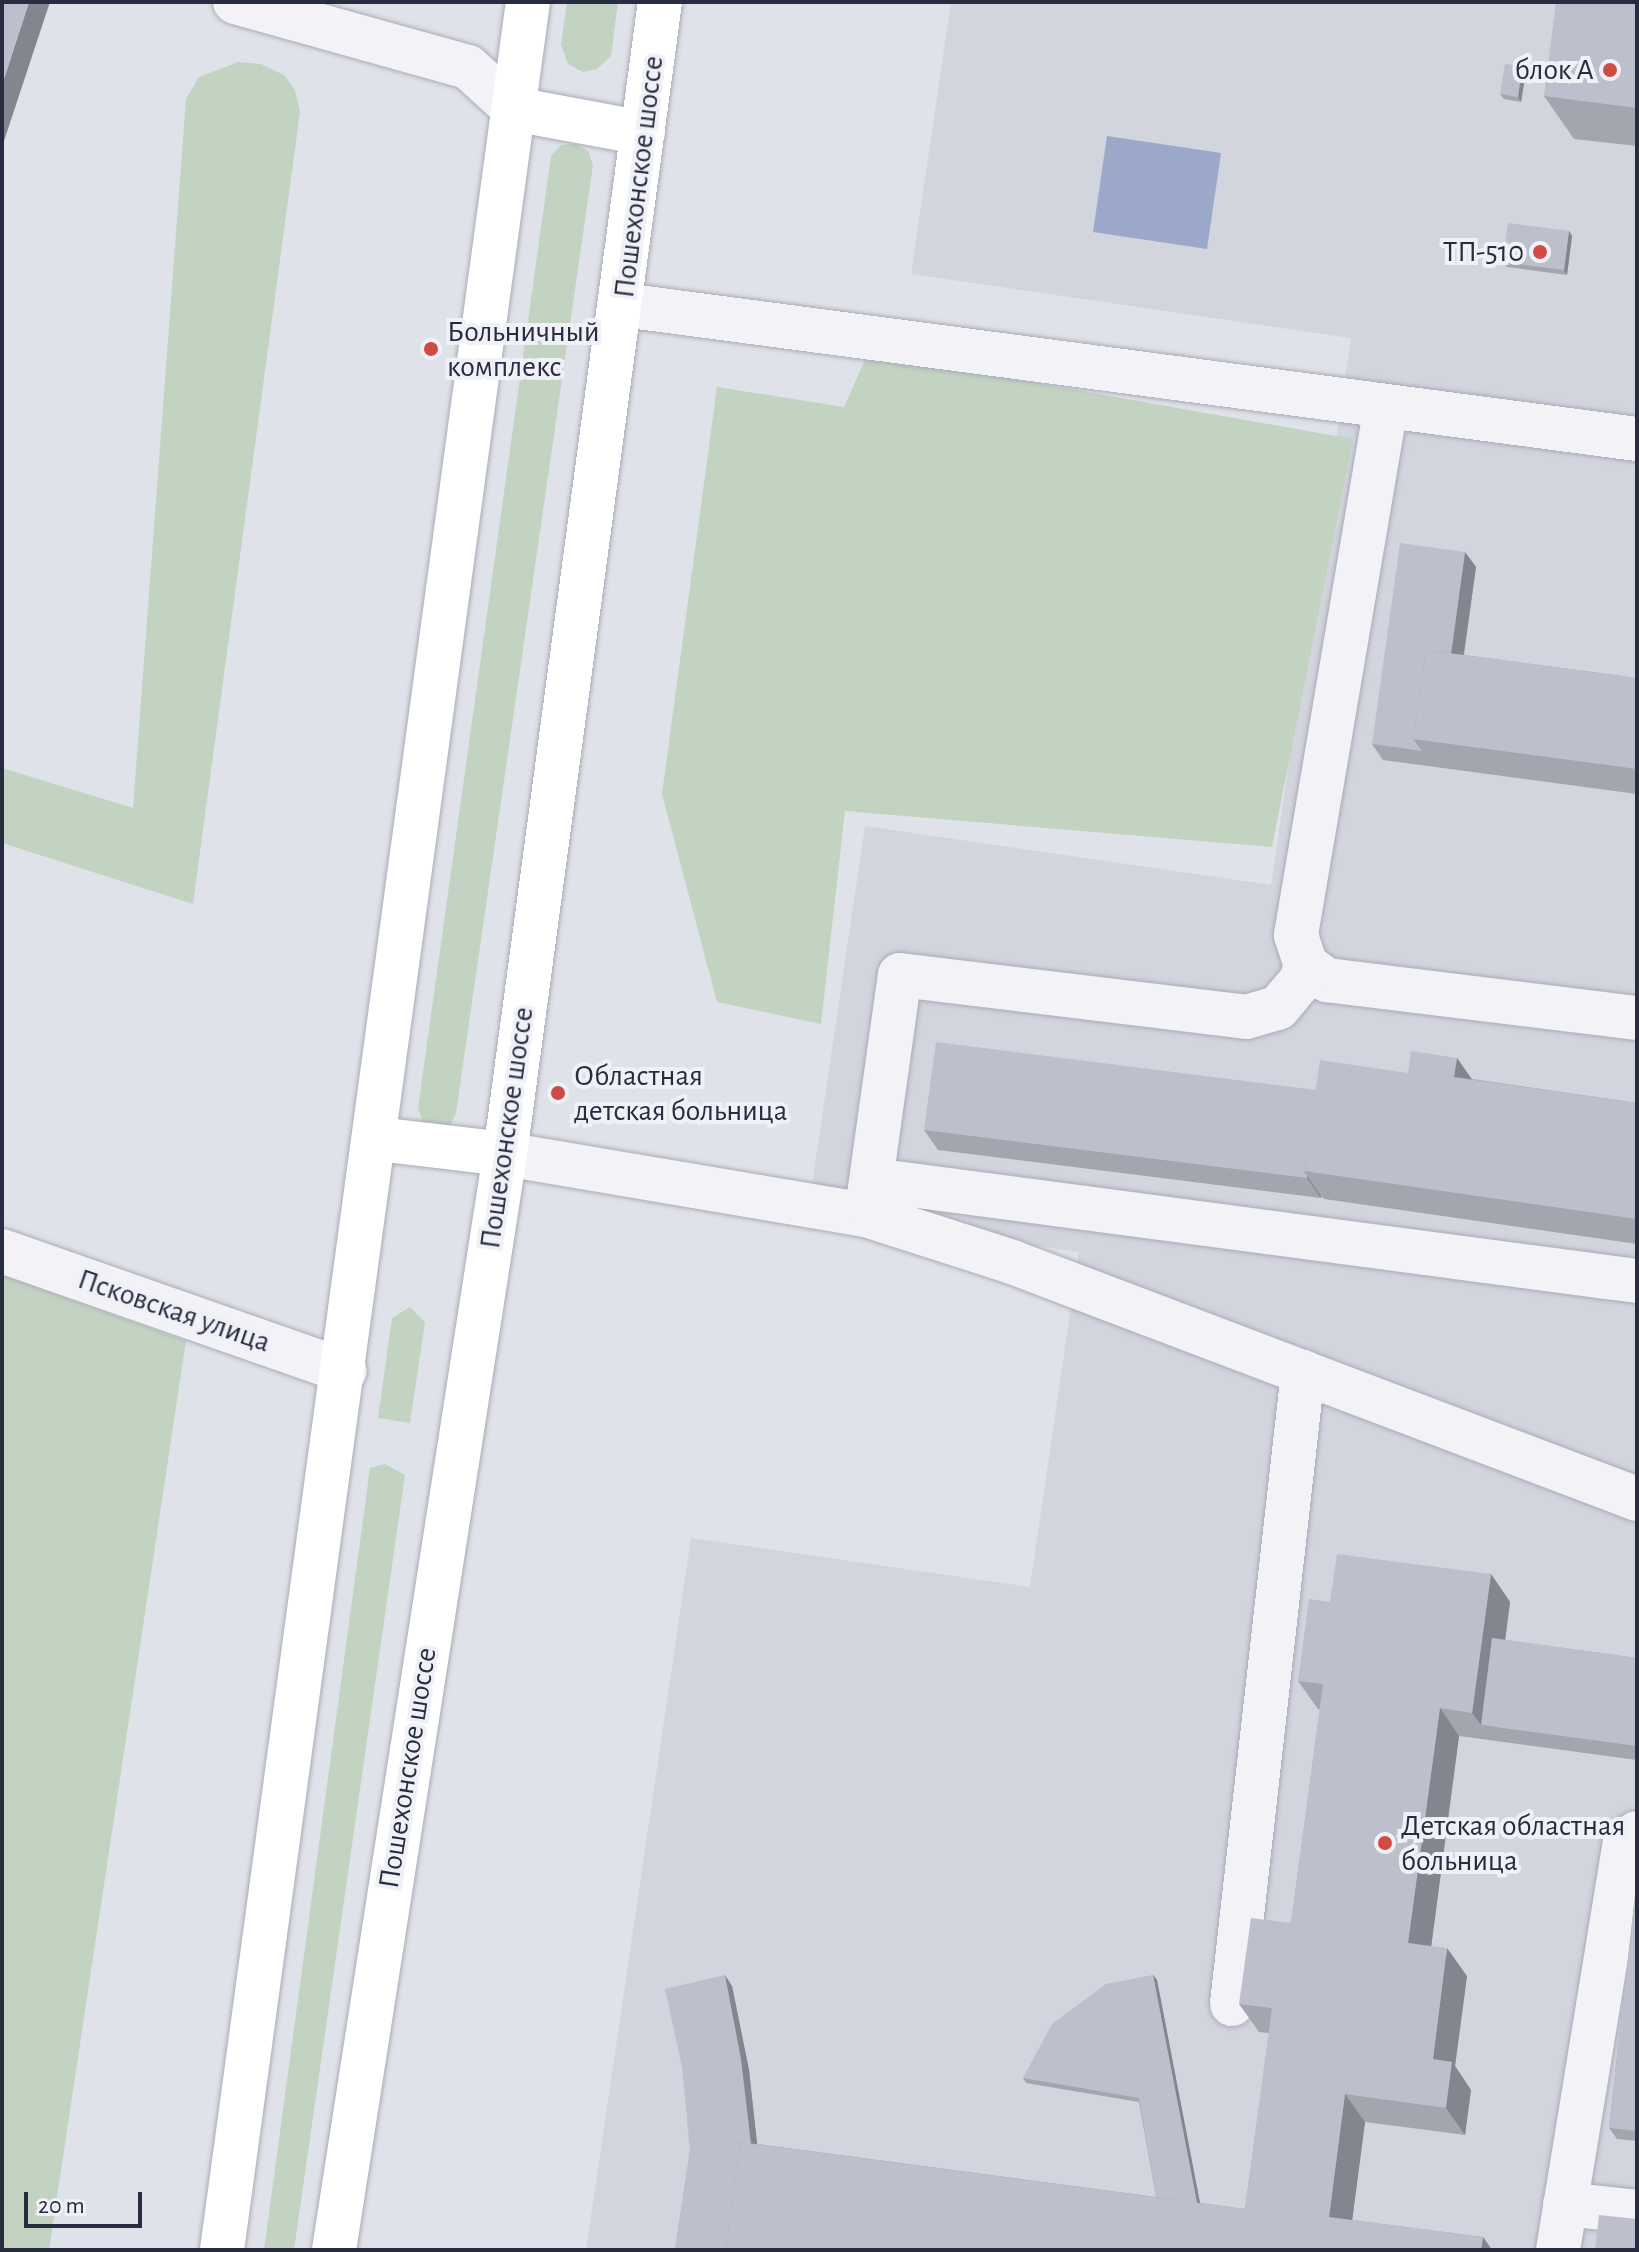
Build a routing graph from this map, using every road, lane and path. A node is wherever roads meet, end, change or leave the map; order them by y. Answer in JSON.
{"nodes":[{"id":1,"x":235,"y":2,"type":"edge"},
{"id":2,"x":528,"y":2,"type":"edge"},
{"id":3,"x":660,"y":2,"type":"edge"},
{"id":4,"x":514,"y":109,"type":"junction"},
{"id":5,"x":643,"y":133,"type":"junction"},
{"id":6,"x":623,"y":305,"type":"junction"},
{"id":7,"x":1386,"y":406,"type":"junction"},
{"id":8,"x":1637,"y":439,"type":"edge"},
{"id":9,"x":1306,"y":965,"type":"junction"},
{"id":10,"x":1637,"y":1018,"type":"edge"},
{"id":11,"x":377,"y":1139,"type":"junction"},
{"id":12,"x":505,"y":1154,"type":"junction"},
{"id":13,"x":870,"y":1197,"type":"junction"},
{"id":14,"x":2,"y":1251,"type":"edge"},
{"id":15,"x":1637,"y":1281,"type":"edge"},
{"id":16,"x":345,"y":1371,"type":"junction"},
{"id":17,"x":1303,"y":1372,"type":"junction"},
{"id":18,"x":1637,"y":1499,"type":"edge"},
{"id":19,"x":1637,"y":1833,"type":"edge"},
{"id":20,"x":1232,"y":2004,"type":"dead end"},
{"id":21,"x":1565,"y":2204,"type":"junction"},
{"id":22,"x":1637,"y":2212,"type":"edge"},
{"id":23,"x":222,"y":2250,"type":"edge"},
{"id":24,"x":334,"y":2250,"type":"edge"},
{"id":25,"x":1558,"y":2250,"type":"edge"}],
"edges":[{"from":1,"to":4,"type":"street"},
{"from":2,"to":4,"type":"main road"},
{"from":3,"to":5,"type":"main road","name":"Пошехонское шоссе"},
{"from":4,"to":5,"type":"main road"},
{"from":4,"to":11,"type":"main road"},
{"from":5,"to":6,"type":"main road","name":"Пошехонское шоссе"},
{"from":6,"to":7,"type":"street"},
{"from":6,"to":12,"type":"main road","name":"Пошехонское шоссе"},
{"from":7,"to":8,"type":"street"},
{"from":7,"to":9,"type":"street"},
{"from":9,"to":10,"type":"street"},
{"from":9,"to":13,"type":"street"},
{"from":11,"to":12,"type":"main road"},
{"from":11,"to":16,"type":"main road"},
{"from":12,"to":13,"type":"street"},
{"from":12,"to":24,"type":"main road","name":"Пошехонское шоссе"},
{"from":13,"to":15,"type":"street"},
{"from":13,"to":17,"type":"street"},
{"from":14,"to":16,"type":"street","name":"Псковская улица"},
{"from":16,"to":23,"type":"main road"},
{"from":17,"to":18,"type":"street"},
{"from":17,"to":20,"type":"street"},
{"from":19,"to":21,"type":"street"},
{"from":21,"to":22,"type":"street"},
{"from":21,"to":25,"type":"street"}]}
